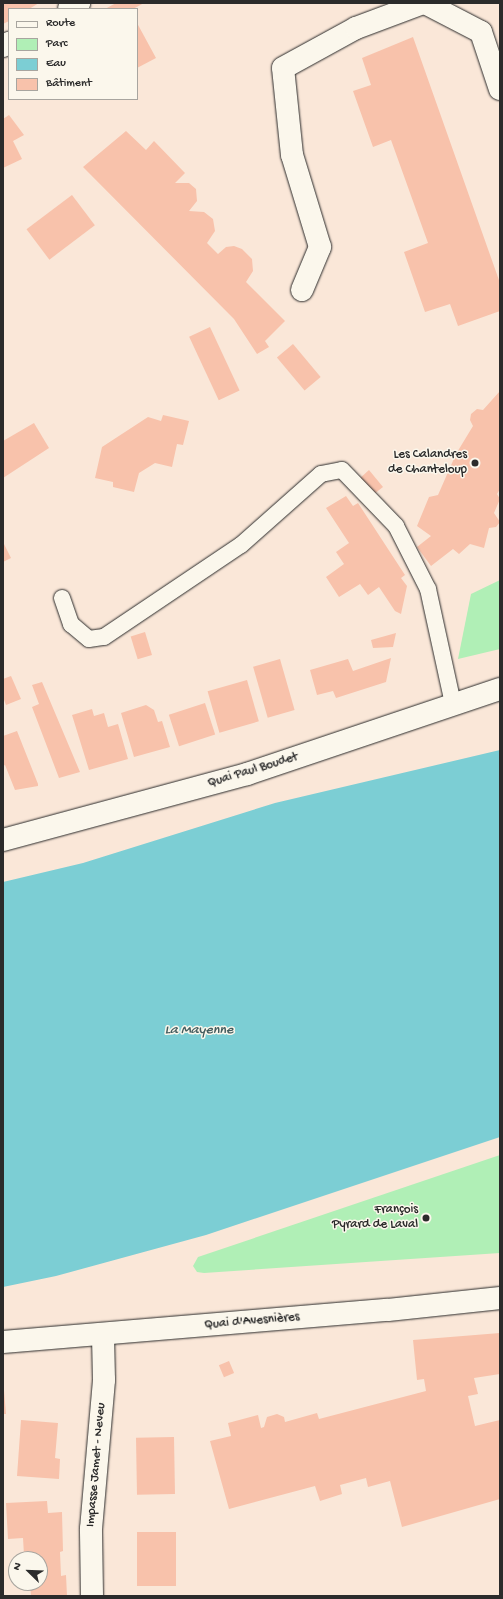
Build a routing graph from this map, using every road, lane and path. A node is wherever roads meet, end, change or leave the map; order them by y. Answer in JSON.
{"nodes":[{"id":1,"x":79,"y":3,"type":"edge"},
{"id":2,"x":424,"y":3,"type":"edge"},
{"id":3,"x":70,"y":8,"type":"edge"},
{"id":4,"x":500,"y":89,"type":"edge"},
{"id":5,"x":302,"y":290,"type":"dead end"},
{"id":6,"x":62,"y":598,"type":"dead end"},
{"id":7,"x":500,"y":689,"type":"edge"},
{"id":8,"x":453,"y":704,"type":"junction"},
{"id":9,"x":3,"y":840,"type":"edge"},
{"id":10,"x":500,"y":1298,"type":"edge"},
{"id":11,"x":103,"y":1334,"type":"junction"},
{"id":12,"x":3,"y":1342,"type":"edge"},
{"id":13,"x":92,"y":1596,"type":"edge"}],
"edges":[{"from":1,"to":3,"type":"street"},
{"from":2,"to":4,"type":"street"},
{"from":2,"to":5,"type":"street"},
{"from":6,"to":8,"type":"lane"},
{"from":7,"to":8,"type":"street","name":"Quai Paul Boudet"},
{"from":8,"to":9,"type":"street","name":"Quai Paul Boudet"},
{"from":10,"to":11,"type":"street","name":"Quai d'Avesnières"},
{"from":11,"to":12,"type":"street","name":"Quai d'Avesnières"},
{"from":11,"to":13,"type":"street","name":"Impasse Jamet - Neveu"}]}
